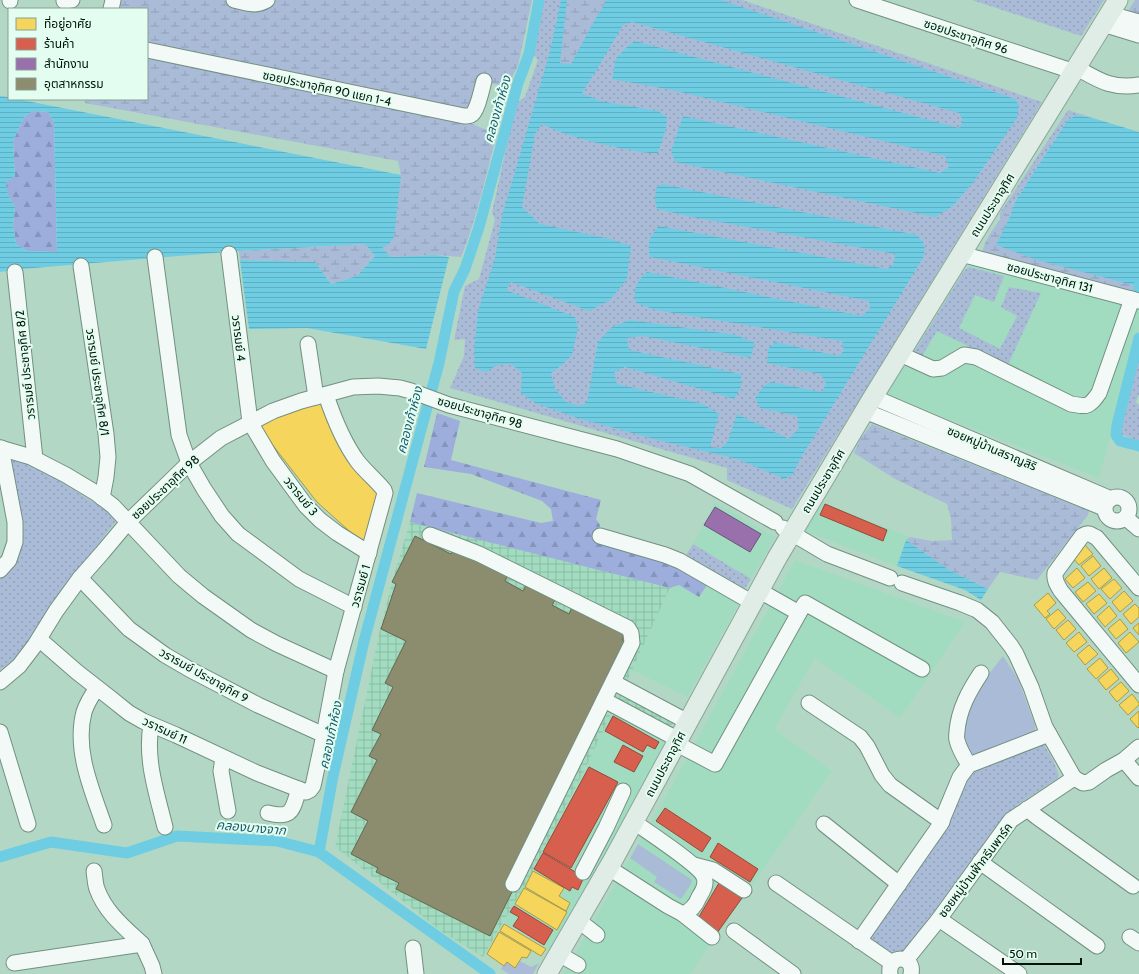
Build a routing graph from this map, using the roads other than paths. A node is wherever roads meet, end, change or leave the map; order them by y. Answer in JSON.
{"nodes":[{"id":1,"x":234,"y":0,"type":"edge"},
{"id":2,"x":267,"y":0,"type":"edge"},
{"id":3,"x":857,"y":0,"type":"edge"},
{"id":4,"x":1110,"y":12,"type":"edge"},
{"id":5,"x":1139,"y":22,"type":"edge"},
{"id":6,"x":1139,"y":35,"type":"edge"},
{"id":7,"x":148,"y":50,"type":"edge"},
{"id":8,"x":1076,"y":70,"type":"junction"},
{"id":9,"x":484,"y":81,"type":"dead end"},
{"id":10,"x":1139,"y":85,"type":"edge"},
{"id":11,"x":229,"y":254,"type":"dead end"},
{"id":12,"x":961,"y":254,"type":"junction"},
{"id":13,"x":155,"y":258,"type":"dead end"},
{"id":14,"x":82,"y":266,"type":"dead end"},
{"id":15,"x":15,"y":272,"type":"dead end"},
{"id":16,"x":1136,"y":300,"type":"edge"},
{"id":17,"x":308,"y":344,"type":"dead end"},
{"id":18,"x":900,"y":354,"type":"junction"},
{"id":19,"x":321,"y":396,"type":"junction"},
{"id":20,"x":869,"y":404,"type":"junction"},
{"id":21,"x":250,"y":422,"type":"junction"},
{"id":22,"x":1,"y":448,"type":"edge"},
{"id":23,"x":35,"y":459,"type":"junction"},
{"id":24,"x":189,"y":463,"type":"junction"},
{"id":25,"x":102,"y":498,"type":"junction"},
{"id":26,"x":1108,"y":504,"type":"junction"},
{"id":27,"x":1131,"y":512,"type":"edge"},
{"id":28,"x":128,"y":522,"type":"junction"},
{"id":29,"x":783,"y":528,"type":"junction"},
{"id":30,"x":1139,"y":529,"type":"edge"},
{"id":31,"x":430,"y":535,"type":"dead end"},
{"id":32,"x":600,"y":536,"type":"dead end"},
{"id":33,"x":369,"y":553,"type":"junction"},
{"id":34,"x":0,"y":570,"type":"edge"},
{"id":35,"x":80,"y":578,"type":"junction"},
{"id":36,"x":1139,"y":588,"type":"edge"},
{"id":37,"x":756,"y":597,"type":"junction"},
{"id":38,"x":354,"y":607,"type":"junction"},
{"id":39,"x":799,"y":613,"type":"junction"},
{"id":40,"x":39,"y":639,"type":"junction"},
{"id":41,"x":922,"y":669,"type":"dead end"},
{"id":42,"x":336,"y":671,"type":"junction"},
{"id":43,"x":981,"y":673,"type":"dead end"},
{"id":44,"x":0,"y":682,"type":"edge"},
{"id":45,"x":613,"y":682,"type":"junction"},
{"id":46,"x":1139,"y":684,"type":"edge"},
{"id":47,"x":97,"y":688,"type":"junction"},
{"id":48,"x":604,"y":700,"type":"junction"},
{"id":49,"x":809,"y":703,"type":"dead end"},
{"id":50,"x":688,"y":722,"type":"junction"},
{"id":51,"x":151,"y":725,"type":"junction"},
{"id":52,"x":0,"y":732,"type":"edge"},
{"id":53,"x":1049,"y":734,"type":"junction"},
{"id":54,"x":324,"y":735,"type":"junction"},
{"id":55,"x":678,"y":742,"type":"junction"},
{"id":56,"x":1139,"y":748,"type":"edge"},
{"id":57,"x":223,"y":758,"type":"junction"},
{"id":58,"x":1124,"y":760,"type":"junction"},
{"id":59,"x":969,"y":766,"type":"junction"},
{"id":60,"x":1074,"y":778,"type":"junction"},
{"id":61,"x":1139,"y":778,"type":"edge"},
{"id":62,"x":303,"y":790,"type":"junction"},
{"id":63,"x":623,"y":791,"type":"dead end"},
{"id":64,"x":1028,"y":809,"type":"junction"},
{"id":65,"x":228,"y":811,"type":"dead end"},
{"id":66,"x":268,"y":813,"type":"dead end"},
{"id":67,"x":609,"y":821,"type":"junction"},
{"id":68,"x":942,"y":822,"type":"junction"},
{"id":69,"x":28,"y":824,"type":"dead end"},
{"id":70,"x":824,"y":824,"type":"dead end"},
{"id":71,"x":104,"y":825,"type":"dead end"},
{"id":72,"x":165,"y":827,"type":"dead end"},
{"id":73,"x":632,"y":827,"type":"junction"},
{"id":74,"x":980,"y":862,"type":"junction"},
{"id":75,"x":694,"y":865,"type":"junction"},
{"id":76,"x":609,"y":868,"type":"junction"},
{"id":77,"x":94,"y":871,"type":"dead end"},
{"id":78,"x":583,"y":872,"type":"dead end"},
{"id":79,"x":776,"y":883,"type":"dead end"},
{"id":80,"x":513,"y":884,"type":"dead end"},
{"id":81,"x":899,"y":884,"type":"junction"},
{"id":82,"x":1133,"y":886,"type":"dead end"},
{"id":83,"x":744,"y":890,"type":"dead end"},
{"id":84,"x":683,"y":914,"type":"junction"},
{"id":85,"x":939,"y":919,"type":"junction"},
{"id":86,"x":579,"y":921,"type":"junction"},
{"id":87,"x":734,"y":931,"type":"dead end"},
{"id":88,"x":597,"y":935,"type":"dead end"},
{"id":89,"x":712,"y":937,"type":"dead end"},
{"id":90,"x":859,"y":940,"type":"junction"},
{"id":91,"x":142,"y":944,"type":"junction"},
{"id":92,"x":1097,"y":946,"type":"dead end"},
{"id":93,"x":412,"y":948,"type":"dead end"},
{"id":94,"x":559,"y":954,"type":"junction"},
{"id":95,"x":14,"y":962,"type":"dead end"},
{"id":96,"x":578,"y":965,"type":"dead end"},
{"id":97,"x":896,"y":969,"type":"edge"},
{"id":98,"x":154,"y":974,"type":"edge"},
{"id":99,"x":416,"y":974,"type":"edge"},
{"id":100,"x":547,"y":974,"type":"edge"},
{"id":101,"x":793,"y":974,"type":"edge"},
{"id":102,"x":1019,"y":974,"type":"edge"}],
"edges":[{"from":1,"to":2,"type":"street"},
{"from":3,"to":8,"type":"street","name":"ซอยประชาอุทิศ 96"},
{"from":4,"to":5,"type":"street"},
{"from":4,"to":6,"type":"street"},
{"from":4,"to":8,"type":"main road","name":"ถนนประชาอุทิศ"},
{"from":7,"to":9,"type":"street","name":"ซอยประชาอุทิศ 90 แยก 1-4"},
{"from":8,"to":10,"type":"street","name":"ซอยประชาอุทิศ 96"},
{"from":8,"to":12,"type":"main road","name":"ถนนประชาอุทิศ"},
{"from":11,"to":21,"type":"street","name":"วรารมย์ 4"},
{"from":12,"to":16,"type":"street","name":"ซอยประชาอุทิศ 131"},
{"from":12,"to":18,"type":"main road","name":"ถนนประชาอุทิศ"},
{"from":13,"to":24,"type":"street"},
{"from":14,"to":25,"type":"street","name":"วรารมย์ ประชาอุทิศ 8/1"},
{"from":15,"to":23,"type":"street","name":"วรารมย์ ประชาอุทิศ 8/2"},
{"from":16,"to":18,"type":"street"},
{"from":17,"to":19,"type":"street"},
{"from":18,"to":20,"type":"main road","name":"ถนนประชาอุทิศ"},
{"from":19,"to":21,"type":"street","name":"ซอยประชาอุทิศ 98"},
{"from":19,"to":29,"type":"street","name":"ซอยประชาอุทิศ 98"},
{"from":19,"to":33,"type":"street","name":"วรารมย์ 1"},
{"from":20,"to":26,"type":"street","name":"ซอยหมู่บ้านสราญสิริ"},
{"from":20,"to":29,"type":"main road","name":"ถนนประชาอุทิศ"},
{"from":21,"to":24,"type":"street","name":"ซอยประชาอุทิศ 98"},
{"from":21,"to":33,"type":"street","name":"วรารมย์ 3"},
{"from":22,"to":23,"type":"street"},
{"from":22,"to":34,"type":"street"},
{"from":23,"to":25,"type":"street"},
{"from":24,"to":28,"type":"street","name":"ซอยประชาอุทิศ 98"},
{"from":24,"to":38,"type":"street"},
{"from":25,"to":28,"type":"street"},
{"from":26,"to":27,"type":"street","name":"ซอยหมู่บ้านสราญสิริ"},
{"from":26,"to":27,"type":"street","name":"ซอยหมู่บ้านสราญสิริ"},
{"from":27,"to":30,"type":"street","name":"ซอยหมู่บ้านสราญสิริ"},
{"from":28,"to":35,"type":"street","name":"ซอยประชาอุทิศ 98"},
{"from":28,"to":42,"type":"street"},
{"from":29,"to":37,"type":"main road","name":"ถนนประชาอุทิศ"},
{"from":29,"to":53,"type":"street"},
{"from":31,"to":45,"type":"street"},
{"from":32,"to":37,"type":"street"},
{"from":33,"to":38,"type":"street","name":"วรารมย์ 1"},
{"from":35,"to":40,"type":"street","name":"ซอยประชาอุทิศ 98"},
{"from":35,"to":54,"type":"street","name":"วรารมย์ ประชาอุทิศ 9"},
{"from":36,"to":46,"type":"street"},
{"from":37,"to":39,"type":"street"},
{"from":37,"to":50,"type":"main road","name":"ถนนประชาอุทิศ"},
{"from":38,"to":42,"type":"street","name":"วรารมย์ 1"},
{"from":39,"to":41,"type":"street"},
{"from":39,"to":55,"type":"street"},
{"from":40,"to":44,"type":"street","name":"ซอยประชาอุทิศ 98"},
{"from":40,"to":47,"type":"street","name":"วรารมย์ 11"},
{"from":42,"to":54,"type":"street","name":"วรารมย์ 1"},
{"from":43,"to":59,"type":"street"},
{"from":45,"to":48,"type":"street"},
{"from":45,"to":50,"type":"street"},
{"from":47,"to":51,"type":"street","name":"วรารมย์ 11"},
{"from":47,"to":71,"type":"street"},
{"from":48,"to":55,"type":"street"},
{"from":48,"to":80,"type":"street"},
{"from":49,"to":68,"type":"street"},
{"from":50,"to":55,"type":"main road","name":"ถนนประชาอุทิศ"},
{"from":51,"to":57,"type":"street","name":"วรารมย์ 11"},
{"from":51,"to":72,"type":"street"},
{"from":52,"to":69,"type":"street"},
{"from":53,"to":59,"type":"street"},
{"from":53,"to":60,"type":"street"},
{"from":54,"to":62,"type":"street","name":"วรารมย์ 1"},
{"from":55,"to":73,"type":"main road","name":"ถนนประชาอุทิศ"},
{"from":56,"to":58,"type":"street"},
{"from":57,"to":62,"type":"street","name":"วรารมย์ 11"},
{"from":57,"to":65,"type":"street"},
{"from":58,"to":60,"type":"street"},
{"from":58,"to":61,"type":"street"},
{"from":59,"to":68,"type":"street"},
{"from":60,"to":64,"type":"street","name":"ซอยหมู่บ้านฟ้ากรีนพาร์ค"},
{"from":62,"to":66,"type":"street","name":"วรารมย์ 1"},
{"from":63,"to":67,"type":"street"},
{"from":64,"to":74,"type":"street","name":"ซอยหมู่บ้านฟ้ากรีนพาร์ค"},
{"from":64,"to":82,"type":"street"},
{"from":67,"to":73,"type":"street"},
{"from":67,"to":78,"type":"street"},
{"from":68,"to":81,"type":"street"},
{"from":70,"to":81,"type":"street"},
{"from":73,"to":75,"type":"street"},
{"from":73,"to":76,"type":"main road","name":"ถนนประชาอุทิศ"},
{"from":74,"to":85,"type":"street","name":"ซอยหมู่บ้านฟ้ากรีนพาร์ค"},
{"from":74,"to":92,"type":"street"},
{"from":75,"to":83,"type":"street"},
{"from":75,"to":84,"type":"street"},
{"from":76,"to":84,"type":"street"},
{"from":76,"to":86,"type":"main road","name":"ถนนประชาอุทิศ"},
{"from":77,"to":91,"type":"street"},
{"from":79,"to":90,"type":"street"},
{"from":81,"to":90,"type":"street"},
{"from":84,"to":89,"type":"street"},
{"from":85,"to":97,"type":"street","name":"ซอยหมู่บ้านฟ้ากรีนพาร์ค"},
{"from":85,"to":102,"type":"street"},
{"from":86,"to":88,"type":"street"},
{"from":86,"to":94,"type":"main road","name":"ถนนประชาอุทิศ"},
{"from":87,"to":101,"type":"street"},
{"from":90,"to":97,"type":"street"},
{"from":91,"to":95,"type":"street"},
{"from":91,"to":98,"type":"street"},
{"from":93,"to":99,"type":"street"},
{"from":94,"to":96,"type":"street"},
{"from":94,"to":100,"type":"main road","name":"ถนนประชาอุทิศ"}]}
